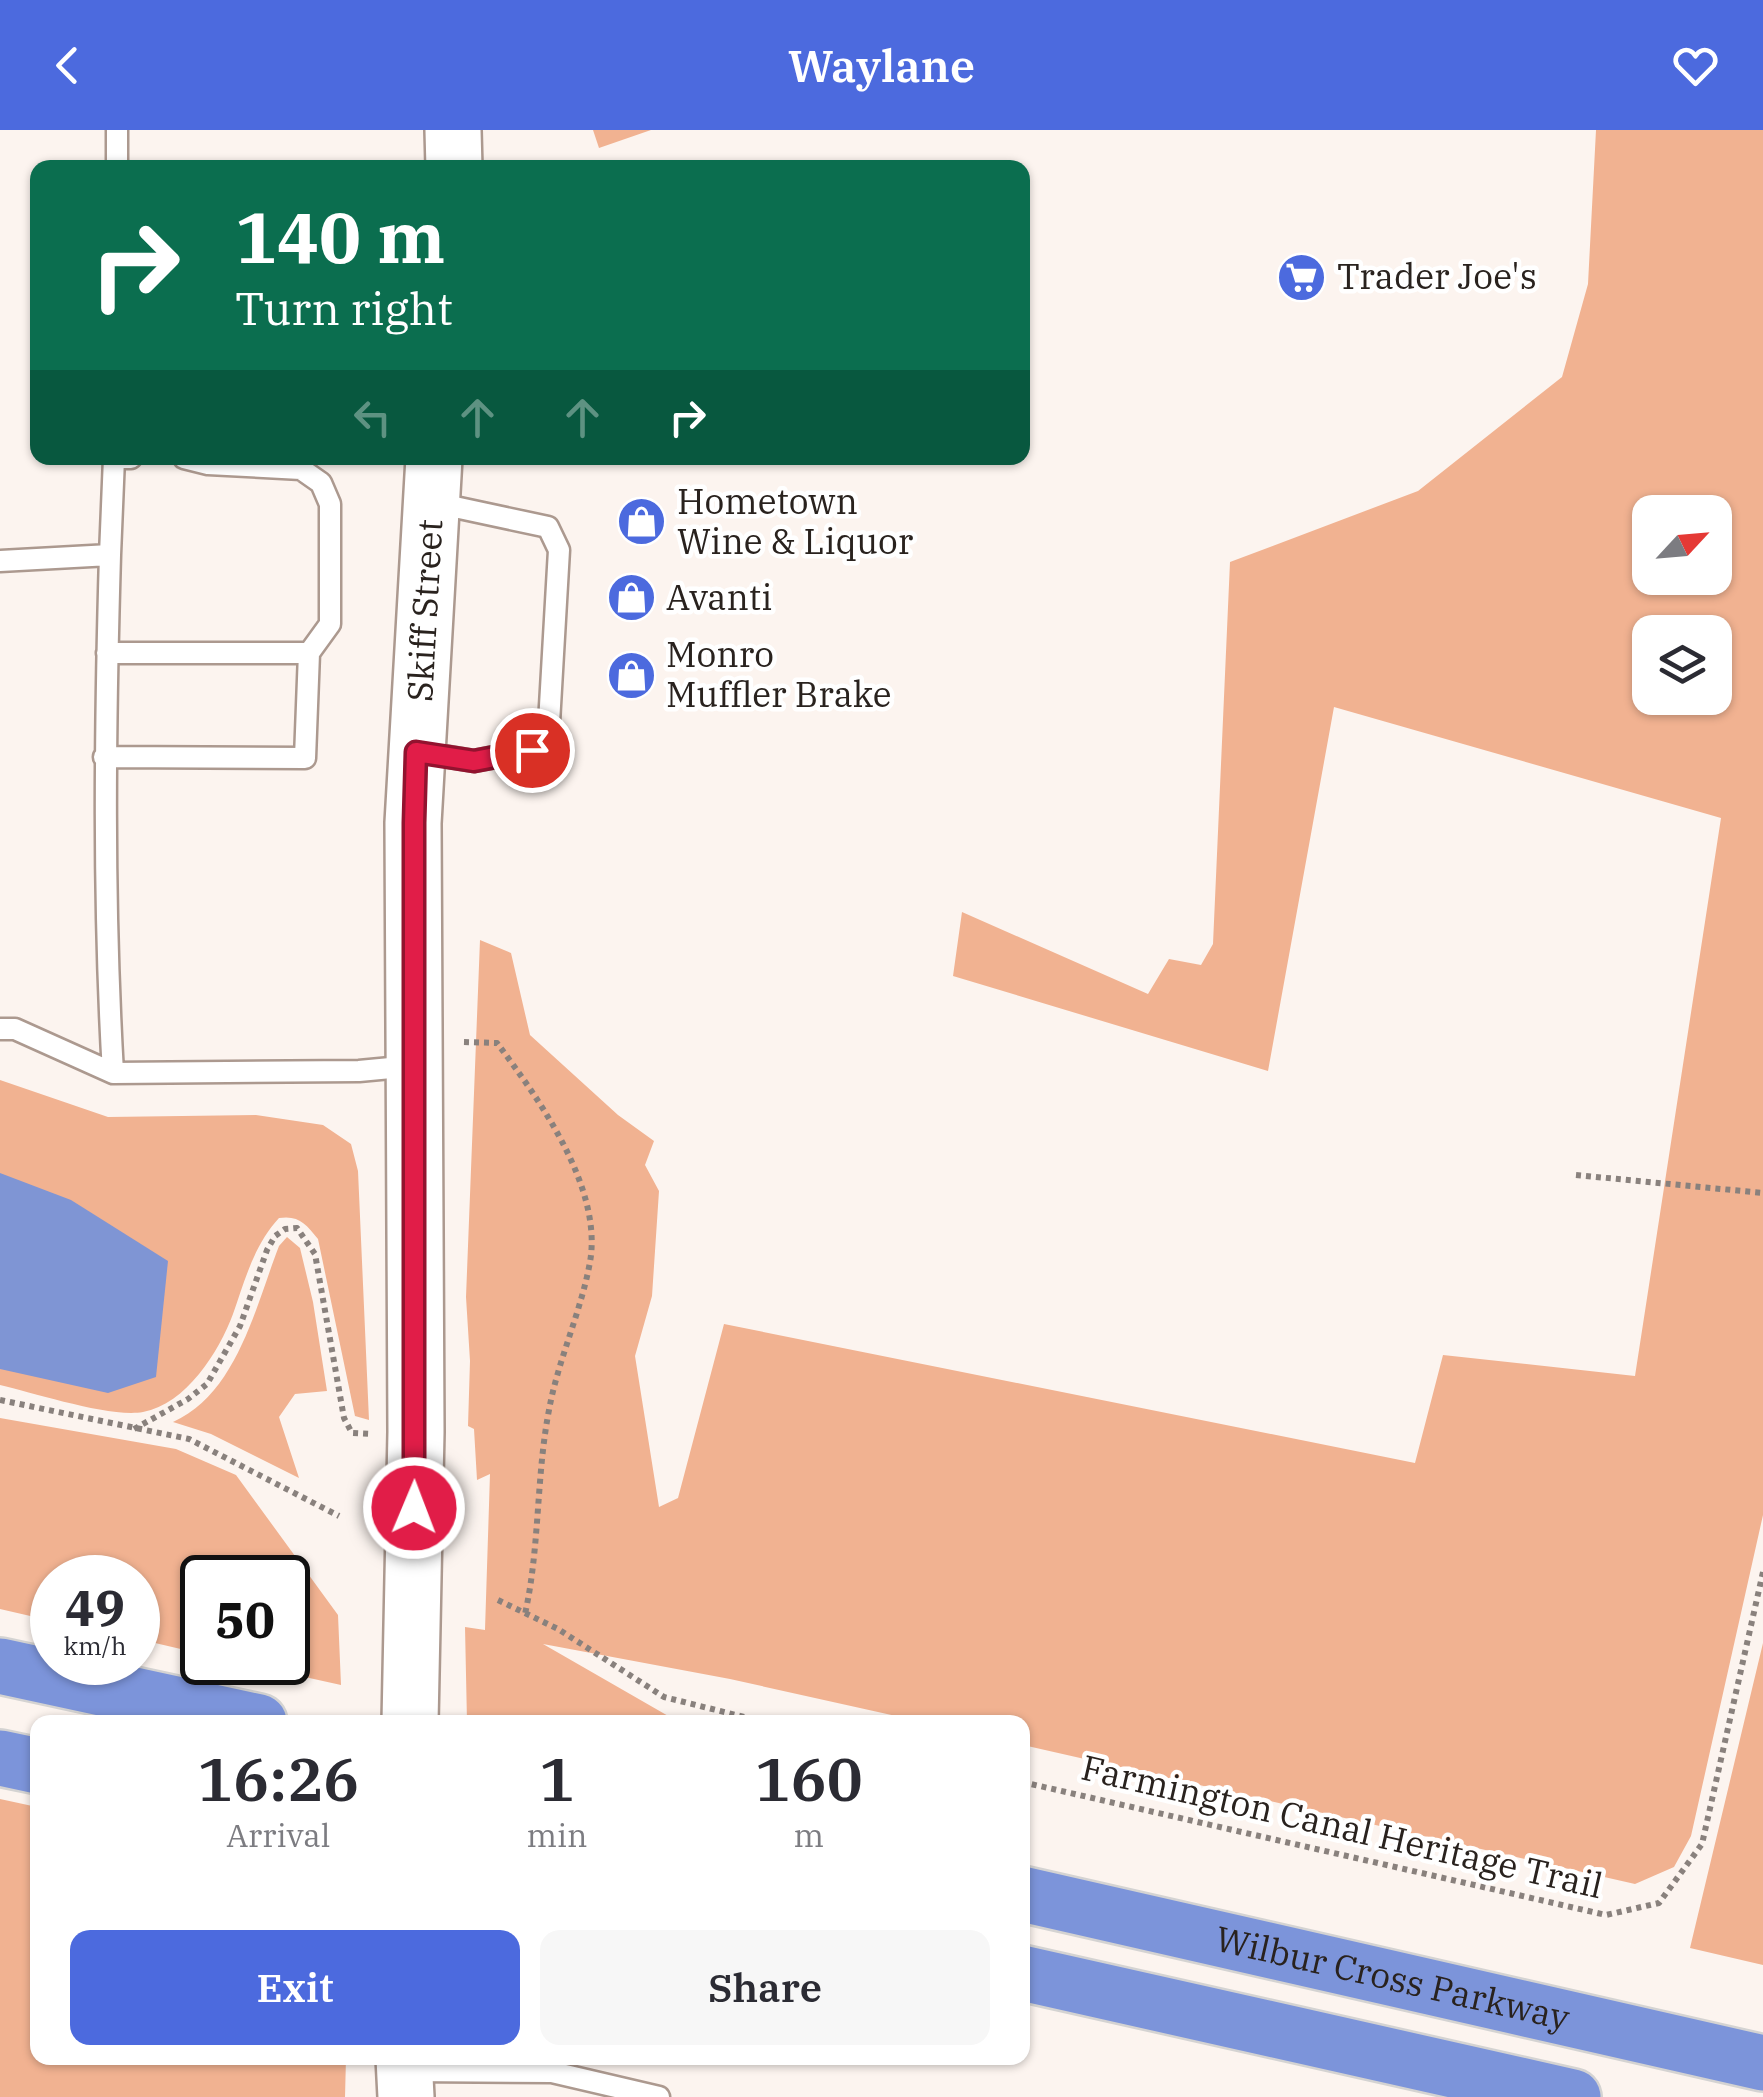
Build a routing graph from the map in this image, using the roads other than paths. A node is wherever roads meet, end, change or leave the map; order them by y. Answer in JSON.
{"nodes":[{"id":1,"x":117,"y":130,"type":"edge"},
{"id":2,"x":453,"y":130,"type":"edge"},
{"id":3,"x":117,"y":160,"type":"edge"},
{"id":4,"x":454,"y":160,"type":"edge"},
{"id":5,"x":114,"y":465,"type":"edge"},
{"id":6,"x":231,"y":465,"type":"edge"},
{"id":7,"x":433,"y":480,"type":"edge"},
{"id":8,"x":110,"y":555,"type":"junction"},
{"id":9,"x":0,"y":561,"type":"edge"},
{"id":10,"x":108,"y":653,"type":"junction"},
{"id":11,"x":310,"y":653,"type":"junction"},
{"id":12,"x":416,"y":752,"type":"junction"},
{"id":13,"x":104,"y":757,"type":"junction"},
{"id":14,"x":0,"y":1029,"type":"edge"},
{"id":15,"x":416,"y":1066,"type":"junction"},
{"id":16,"x":113,"y":1072,"type":"junction"},
{"id":17,"x":0,"y":1666,"type":"edge"},
{"id":18,"x":410,"y":1710,"type":"edge"},
{"id":19,"x":226,"y":1715,"type":"edge"},
{"id":20,"x":0,"y":1758,"type":"edge"},
{"id":21,"x":30,"y":1764,"type":"edge"},
{"id":22,"x":1030,"y":1896,"type":"edge"},
{"id":23,"x":1030,"y":1975,"type":"edge"},
{"id":24,"x":1763,"y":2063,"type":"edge"},
{"id":25,"x":405,"y":2075,"type":"edge"},
{"id":26,"x":659,"y":2097,"type":"edge"},
{"id":27,"x":1574,"y":2097,"type":"edge"}],
"edges":[{"from":1,"to":3,"type":"lane"},
{"from":2,"to":4,"type":"main road"},
{"from":5,"to":8,"type":"lane"},
{"from":6,"to":11,"type":"lane"},
{"from":7,"to":12,"type":"main road","name":"Skiff Street"},
{"from":7,"to":12,"type":"lane"},
{"from":8,"to":9,"type":"lane"},
{"from":8,"to":10,"type":"lane"},
{"from":10,"to":11,"type":"lane"},
{"from":10,"to":13,"type":"lane"},
{"from":11,"to":13,"type":"lane"},
{"from":12,"to":15,"type":"main road","name":"Skiff Street"},
{"from":13,"to":16,"type":"lane"},
{"from":14,"to":16,"type":"lane"},
{"from":15,"to":16,"type":"lane"},
{"from":15,"to":18,"type":"main road","name":"Skiff Street"},
{"from":17,"to":19,"type":"highway"},
{"from":20,"to":21,"type":"highway"},
{"from":22,"to":24,"type":"highway","name":"Wilbur Cross Parkway"},
{"from":23,"to":27,"type":"highway"},
{"from":25,"to":26,"type":"lane"}]}
